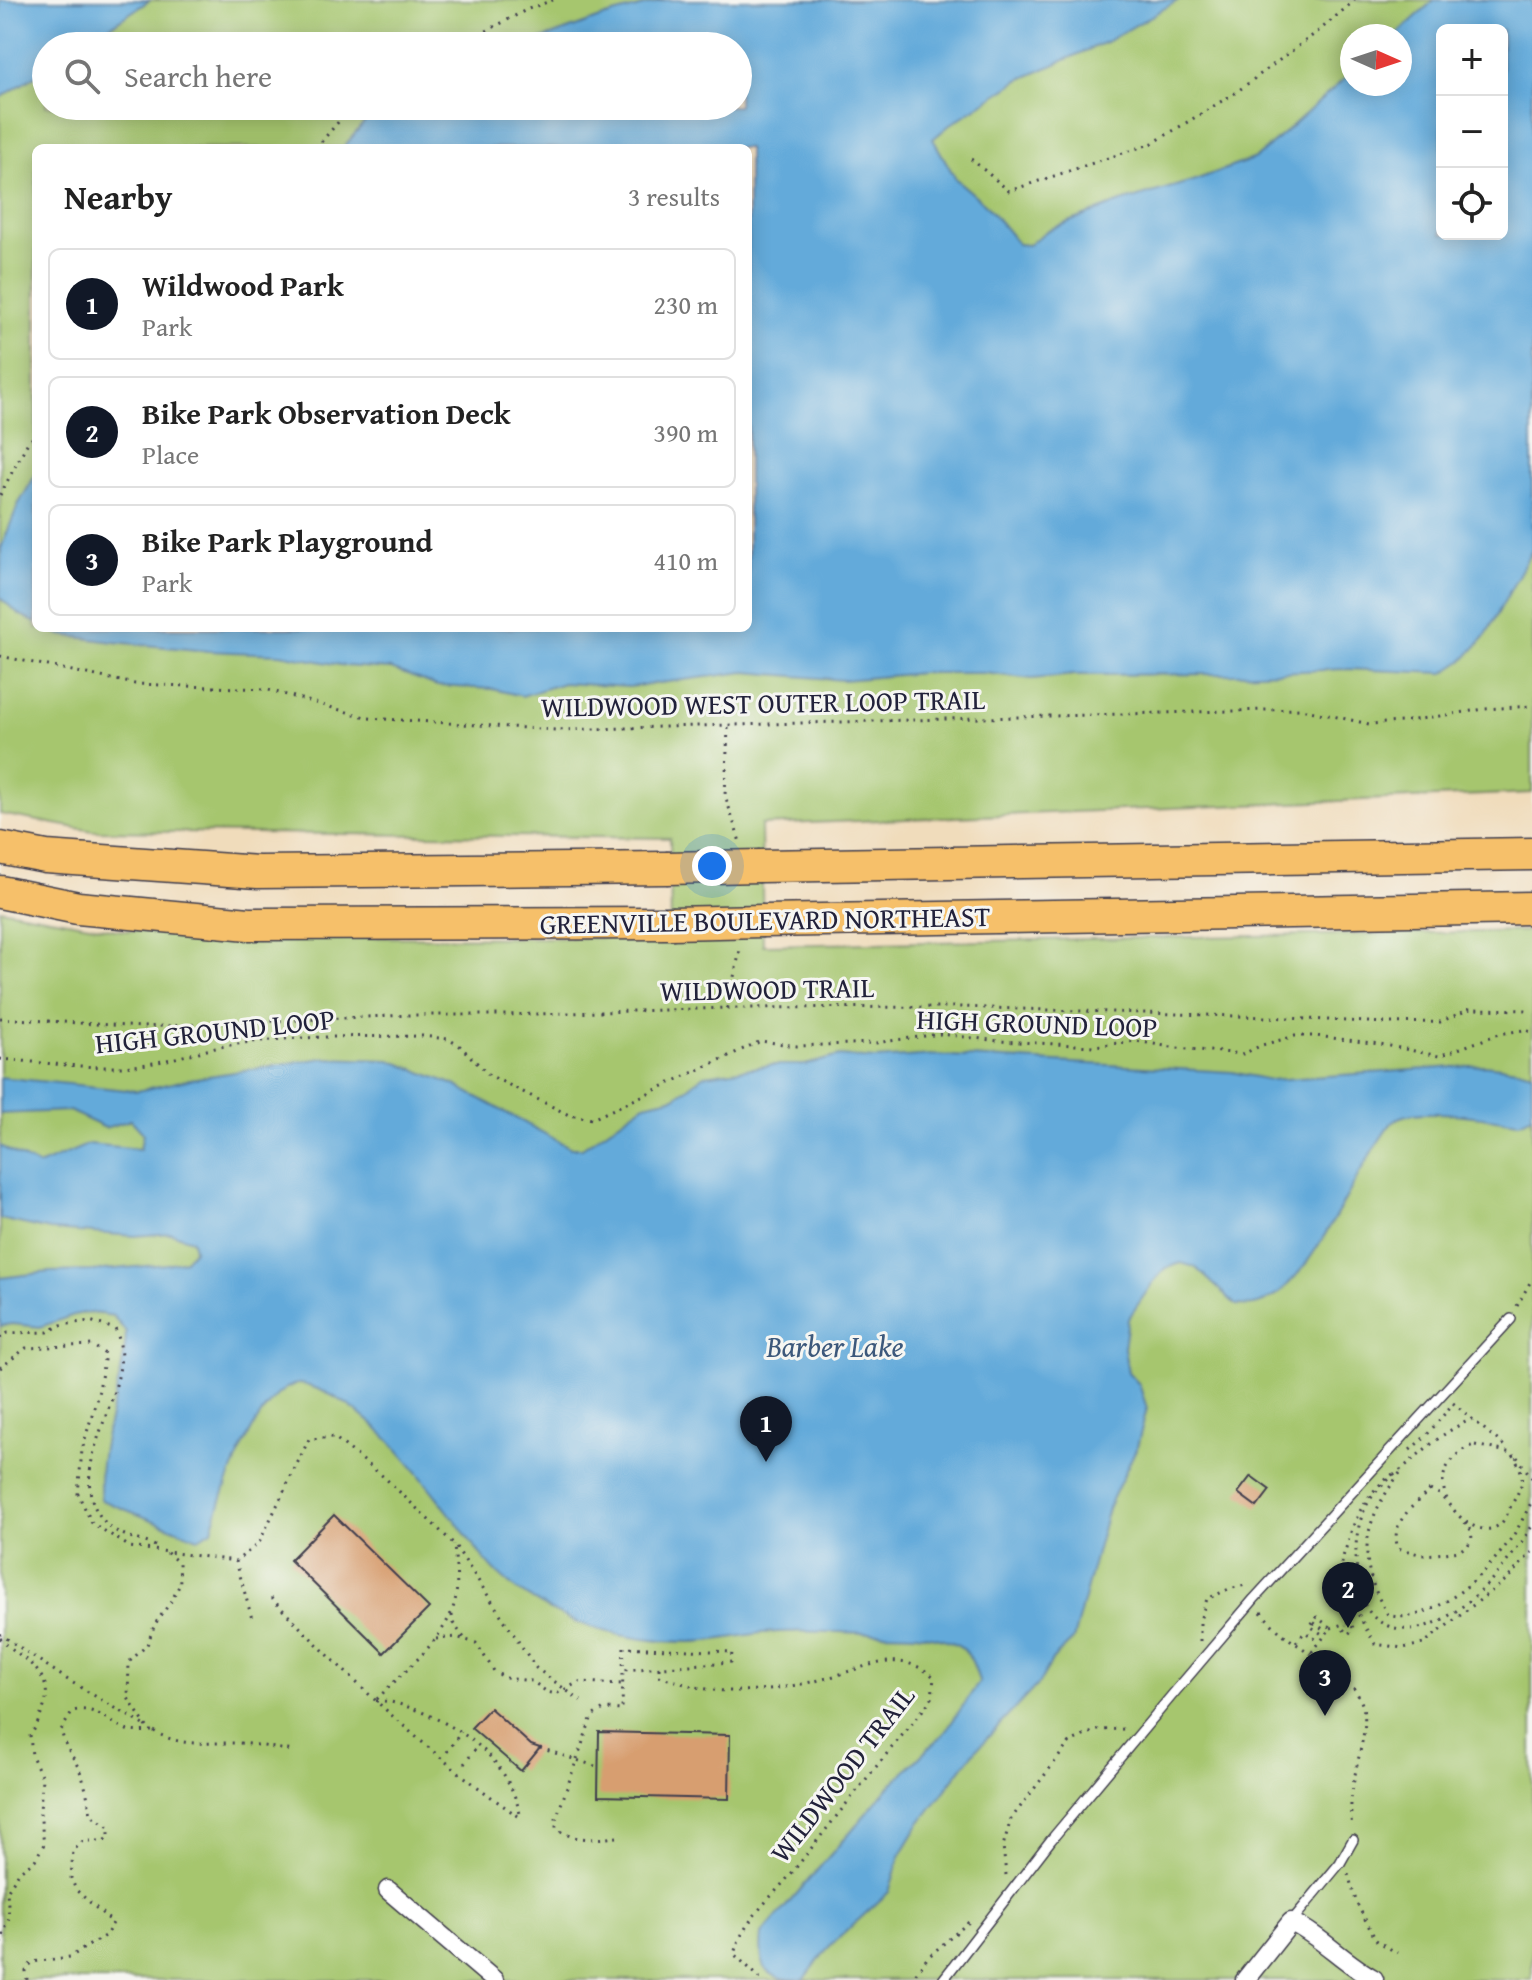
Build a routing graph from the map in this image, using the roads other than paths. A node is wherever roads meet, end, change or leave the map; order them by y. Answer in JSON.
{"nodes":[{"id":1,"x":0,"y":848,"type":"edge"},
{"id":2,"x":1532,"y":854,"type":"edge"},
{"id":3,"x":0,"y":892,"type":"edge"},
{"id":4,"x":1532,"y":908,"type":"edge"},
{"id":5,"x":1511,"y":1319,"type":"dead end"},
{"id":6,"x":1353,"y":1840,"type":"road end"},
{"id":7,"x":388,"y":1890,"type":"dead end"},
{"id":8,"x":1291,"y":1922,"type":"junction"},
{"id":9,"x":1374,"y":1979,"type":"edge"},
{"id":10,"x":494,"y":1980,"type":"edge"},
{"id":11,"x":943,"y":1980,"type":"edge"},
{"id":12,"x":1245,"y":1980,"type":"edge"}],
"edges":[{"from":1,"to":2,"type":"highway","name":"GREENVILLE BOULEVARD NORTHEAST","bridge":true},
{"from":3,"to":4,"type":"highway","name":"GREENVILLE BOULEVARD NORTHEAST","bridge":true},
{"from":5,"to":11,"type":"lane"},
{"from":6,"to":8,"type":"lane"},
{"from":7,"to":10,"type":"street"},
{"from":8,"to":9,"type":"street"},
{"from":8,"to":12,"type":"street"}]}
